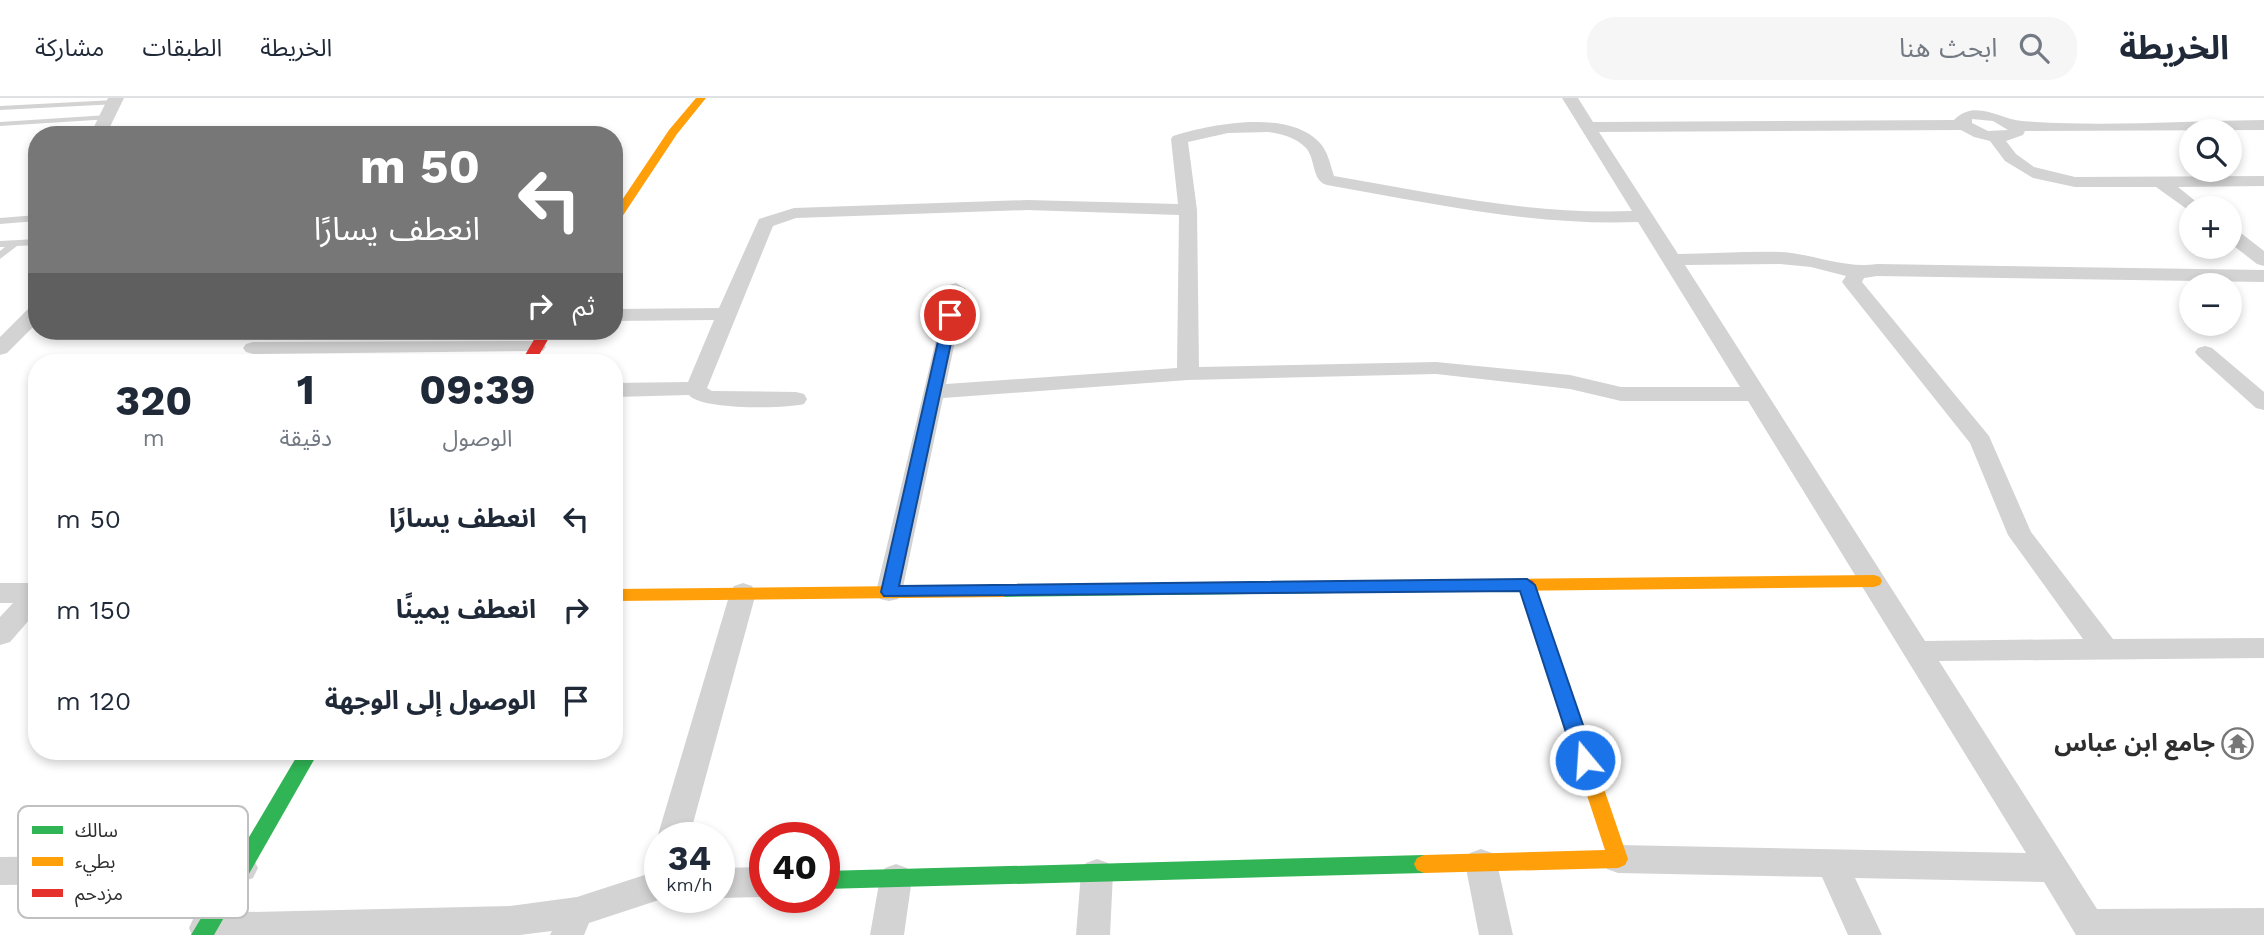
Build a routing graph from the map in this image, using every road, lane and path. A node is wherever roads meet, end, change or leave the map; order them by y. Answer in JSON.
{"nodes":[{"id":1,"x":701,"y":98,"type":"edge"},
{"id":2,"x":1570,"y":98,"type":"edge"},
{"id":3,"x":1971,"y":98,"type":"edge"},
{"id":4,"x":113,"y":106,"type":"edge"},
{"id":5,"x":0,"y":107,"type":"edge"},
{"id":6,"x":1984,"y":115,"type":"junction"},
{"id":7,"x":0,"y":124,"type":"edge"},
{"id":8,"x":1963,"y":125,"type":"junction"},
{"id":9,"x":2264,"y":125,"type":"edge"},
{"id":10,"x":103,"y":126,"type":"edge"},
{"id":11,"x":2015,"y":126,"type":"junction"},
{"id":12,"x":1589,"y":127,"type":"junction"},
{"id":13,"x":1996,"y":137,"type":"junction"},
{"id":14,"x":2159,"y":181,"type":"junction"},
{"id":15,"x":2264,"y":181,"type":"edge"},
{"id":16,"x":2179,"y":196,"type":"edge"},
{"id":17,"x":623,"y":207,"type":"edge"},
{"id":18,"x":1188,"y":211,"type":"junction"},
{"id":19,"x":1645,"y":216,"type":"junction"},
{"id":20,"x":28,"y":219,"type":"edge"},
{"id":21,"x":0,"y":221,"type":"edge"},
{"id":22,"x":28,"y":242,"type":"edge"},
{"id":23,"x":15,"y":243,"type":"junction"},
{"id":24,"x":2242,"y":243,"type":"edge"},
{"id":25,"x":0,"y":244,"type":"edge"},
{"id":26,"x":0,"y":256,"type":"edge"},
{"id":27,"x":1672,"y":260,"type":"junction"},
{"id":28,"x":2264,"y":260,"type":"edge"},
{"id":29,"x":1857,"y":273,"type":"junction"},
{"id":30,"x":2264,"y":276,"type":"edge"},
{"id":31,"x":956,"y":289,"type":"dead end"},
{"id":32,"x":727,"y":314,"type":"junction"},
{"id":33,"x":623,"y":315,"type":"edge"},
{"id":34,"x":28,"y":320,"type":"edge"},
{"id":35,"x":259,"y":340,"type":"edge"},
{"id":36,"x":536,"y":347,"type":"edge"},
{"id":37,"x":0,"y":349,"type":"edge"},
{"id":38,"x":2205,"y":352,"type":"dead end"},
{"id":39,"x":247,"y":354,"type":"edge"},
{"id":40,"x":282,"y":354,"type":"edge"},
{"id":41,"x":1188,"y":374,"type":"junction"},
{"id":42,"x":696,"y":388,"type":"junction"},
{"id":43,"x":623,"y":390,"type":"edge"},
{"id":44,"x":933,"y":392,"type":"junction"},
{"id":45,"x":1756,"y":394,"type":"junction"},
{"id":46,"x":796,"y":399,"type":"dead end"},
{"id":47,"x":2264,"y":403,"type":"edge"},
{"id":48,"x":1874,"y":581,"type":"junction"},
{"id":49,"x":1527,"y":585,"type":"junction"},
{"id":50,"x":890,"y":592,"type":"junction"},
{"id":51,"x":0,"y":593,"type":"edge"},
{"id":52,"x":28,"y":593,"type":"edge"},
{"id":53,"x":743,"y":593,"type":"junction"},
{"id":54,"x":623,"y":595,"type":"edge"},
{"id":55,"x":28,"y":603,"type":"edge"},
{"id":56,"x":0,"y":635,"type":"edge"},
{"id":57,"x":2264,"y":648,"type":"edge"},
{"id":58,"x":2105,"y":649,"type":"junction"},
{"id":59,"x":1918,"y":651,"type":"junction"},
{"id":60,"x":305,"y":760,"type":"edge"},
{"id":61,"x":678,"y":822,"type":"edge"},
{"id":62,"x":248,"y":858,"type":"edge"},
{"id":63,"x":1619,"y":859,"type":"junction"},
{"id":64,"x":1481,"y":863,"type":"junction"},
{"id":65,"x":1832,"y":863,"type":"junction"},
{"id":66,"x":2054,"y":868,"type":"junction"},
{"id":67,"x":0,"y":871,"type":"edge"},
{"id":68,"x":18,"y":871,"type":"edge"},
{"id":69,"x":1097,"y":873,"type":"junction"},
{"id":70,"x":896,"y":878,"type":"junction"},
{"id":71,"x":840,"y":880,"type":"edge"},
{"id":72,"x":644,"y":891,"type":"edge"},
{"id":73,"x":2264,"y":923,"type":"edge"},
{"id":74,"x":572,"y":924,"type":"edge"},
{"id":75,"x":2092,"y":930,"type":"edge"},
{"id":76,"x":204,"y":932,"type":"edge"},
{"id":77,"x":887,"y":935,"type":"edge"},
{"id":78,"x":1093,"y":935,"type":"edge"},
{"id":79,"x":1496,"y":935,"type":"edge"},
{"id":80,"x":1865,"y":935,"type":"edge"}],
"edges":[{"from":1,"to":17,"type":"street"},
{"from":2,"to":12,"type":"street"},
{"from":3,"to":6,"type":"street"},
{"from":4,"to":5,"type":"lane"},
{"from":4,"to":7,"type":"lane"},
{"from":4,"to":10,"type":"street"},
{"from":6,"to":8,"type":"street"},
{"from":6,"to":11,"type":"street"},
{"from":8,"to":12,"type":"street"},
{"from":8,"to":13,"type":"street"},
{"from":9,"to":11,"type":"street"},
{"from":11,"to":13,"type":"street"},
{"from":12,"to":19,"type":"street"},
{"from":13,"to":14,"type":"street"},
{"from":14,"to":15,"type":"street"},
{"from":14,"to":16,"type":"street"},
{"from":18,"to":19,"type":"street"},
{"from":18,"to":32,"type":"street"},
{"from":18,"to":41,"type":"street"},
{"from":19,"to":27,"type":"street"},
{"from":20,"to":21,"type":"lane"},
{"from":22,"to":23,"type":"lane"},
{"from":23,"to":25,"type":"lane"},
{"from":23,"to":26,"type":"lane"},
{"from":24,"to":28,"type":"street"},
{"from":27,"to":29,"type":"street"},
{"from":27,"to":45,"type":"street"},
{"from":29,"to":30,"type":"street"},
{"from":29,"to":58,"type":"street"},
{"from":31,"to":44,"type":"street"},
{"from":32,"to":33,"type":"street"},
{"from":32,"to":42,"type":"street"},
{"from":34,"to":37,"type":"street"},
{"from":35,"to":39,"type":"street"},
{"from":36,"to":40,"type":"street"},
{"from":38,"to":47,"type":"street"},
{"from":41,"to":44,"type":"street"},
{"from":41,"to":45,"type":"street"},
{"from":42,"to":43,"type":"street"},
{"from":42,"to":46,"type":"street"},
{"from":44,"to":50,"type":"street"},
{"from":45,"to":48,"type":"street"},
{"from":48,"to":49,"type":"street"},
{"from":48,"to":59,"type":"street"},
{"from":49,"to":50,"type":"street"},
{"from":49,"to":63,"type":"street"},
{"from":50,"to":53,"type":"street"},
{"from":51,"to":52,"type":"street"},
{"from":53,"to":54,"type":"street"},
{"from":53,"to":61,"type":"street"},
{"from":55,"to":56,"type":"street"},
{"from":57,"to":58,"type":"street"},
{"from":58,"to":59,"type":"street"},
{"from":59,"to":66,"type":"street"},
{"from":60,"to":62,"type":"street"},
{"from":63,"to":64,"type":"street"},
{"from":63,"to":65,"type":"street"},
{"from":64,"to":69,"type":"street"},
{"from":64,"to":79,"type":"street"},
{"from":65,"to":66,"type":"street"},
{"from":65,"to":80,"type":"street"},
{"from":66,"to":75,"type":"street"},
{"from":67,"to":68,"type":"street"},
{"from":69,"to":70,"type":"street"},
{"from":69,"to":78,"type":"street"},
{"from":70,"to":71,"type":"street"},
{"from":70,"to":77,"type":"street"},
{"from":72,"to":74,"type":"street"},
{"from":73,"to":75,"type":"street"},
{"from":74,"to":76,"type":"street"}]}
